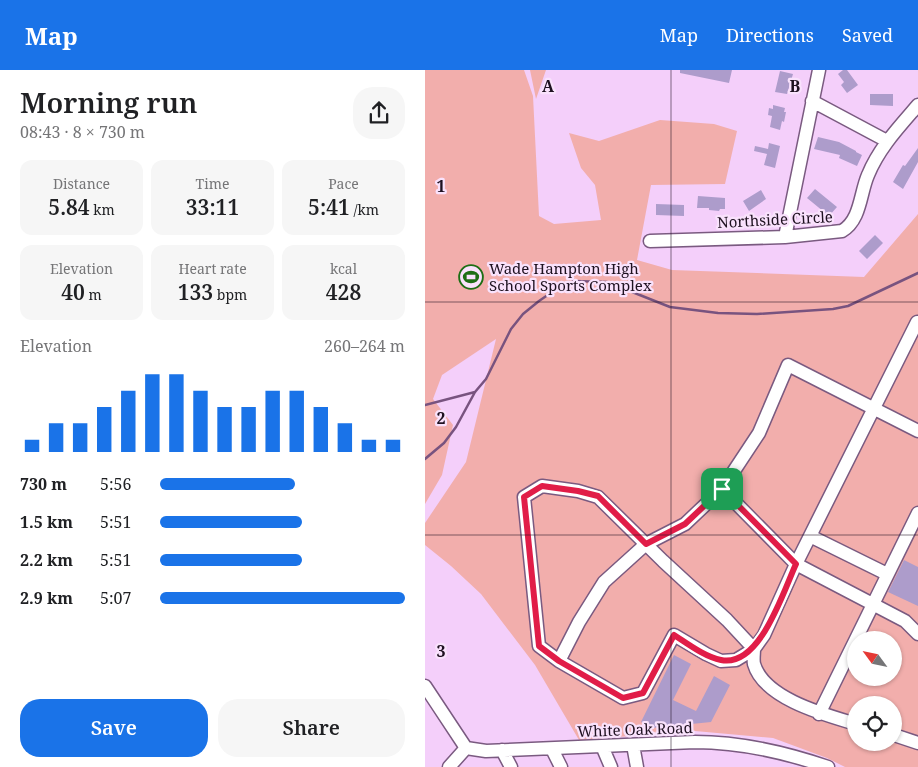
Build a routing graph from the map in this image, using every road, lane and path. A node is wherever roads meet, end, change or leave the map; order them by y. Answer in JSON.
{"nodes":[{"id":1,"x":819,"y":70,"type":"edge"},
{"id":2,"x":812,"y":101,"type":"junction"},
{"id":3,"x":918,"y":105,"type":"edge"},
{"id":4,"x":887,"y":141,"type":"junction"},
{"id":5,"x":785,"y":237,"type":"junction"},
{"id":6,"x":650,"y":241,"type":"dead end"},
{"id":7,"x":918,"y":323,"type":"edge"},
{"id":8,"x":873,"y":409,"type":"junction"},
{"id":9,"x":918,"y":430,"type":"edge"},
{"id":10,"x":722,"y":489,"type":"junction"},
{"id":11,"x":918,"y":513,"type":"edge"},
{"id":12,"x":810,"y":536,"type":"junction"},
{"id":13,"x":646,"y":544,"type":"junction"},
{"id":14,"x":796,"y":564,"type":"junction"},
{"id":15,"x":887,"y":574,"type":"junction"},
{"id":16,"x":873,"y":604,"type":"junction"},
{"id":17,"x":918,"y":634,"type":"edge"},
{"id":18,"x":753,"y":649,"type":"junction"},
{"id":19,"x":559,"y":661,"type":"junction"},
{"id":20,"x":425,"y":686,"type":"edge"},
{"id":21,"x":819,"y":714,"type":"junction"},
{"id":22,"x":847,"y":722,"type":"edge"},
{"id":23,"x":902,"y":738,"type":"edge"},
{"id":24,"x":918,"y":743,"type":"edge"},
{"id":25,"x":633,"y":745,"type":"junction"},
{"id":26,"x":603,"y":746,"type":"junction"},
{"id":27,"x":466,"y":748,"type":"junction"},
{"id":28,"x":552,"y":749,"type":"junction"},
{"id":29,"x":502,"y":750,"type":"junction"},
{"id":30,"x":449,"y":767,"type":"edge"},
{"id":31,"x":511,"y":767,"type":"edge"},
{"id":32,"x":561,"y":767,"type":"edge"},
{"id":33,"x":611,"y":767,"type":"edge"},
{"id":34,"x":637,"y":767,"type":"edge"},
{"id":35,"x":828,"y":767,"type":"edge"}],
"edges":[{"from":1,"to":2,"type":"street"},
{"from":2,"to":4,"type":"street"},
{"from":2,"to":5,"type":"street"},
{"from":3,"to":4,"type":"street","name":"Northside Circle"},
{"from":4,"to":5,"type":"street","name":"Northside Circle"},
{"from":5,"to":6,"type":"street","name":"Northside Circle"},
{"from":7,"to":8,"type":"street"},
{"from":8,"to":9,"type":"street"},
{"from":8,"to":10,"type":"street"},
{"from":8,"to":12,"type":"street"},
{"from":10,"to":13,"type":"street"},
{"from":10,"to":14,"type":"street"},
{"from":11,"to":15,"type":"street"},
{"from":12,"to":14,"type":"street"},
{"from":12,"to":15,"type":"street"},
{"from":13,"to":18,"type":"street"},
{"from":13,"to":19,"type":"street"},
{"from":13,"to":19,"type":"street"},
{"from":14,"to":16,"type":"street"},
{"from":14,"to":18,"type":"street"},
{"from":15,"to":16,"type":"street"},
{"from":16,"to":17,"type":"street"},
{"from":16,"to":21,"type":"street"},
{"from":18,"to":19,"type":"street"},
{"from":18,"to":21,"type":"street"},
{"from":20,"to":27,"type":"street"},
{"from":21,"to":22,"type":"street"},
{"from":23,"to":24,"type":"street"},
{"from":25,"to":26,"type":"street","name":"White Oak Road"},
{"from":25,"to":34,"type":"street"},
{"from":25,"to":35,"type":"street","name":"White Oak Road"},
{"from":26,"to":28,"type":"street","name":"White Oak Road"},
{"from":26,"to":33,"type":"street"},
{"from":27,"to":29,"type":"street","name":"White Oak Road"},
{"from":27,"to":30,"type":"street"},
{"from":28,"to":29,"type":"street","name":"White Oak Road"},
{"from":28,"to":32,"type":"street"},
{"from":29,"to":31,"type":"street"}]}
